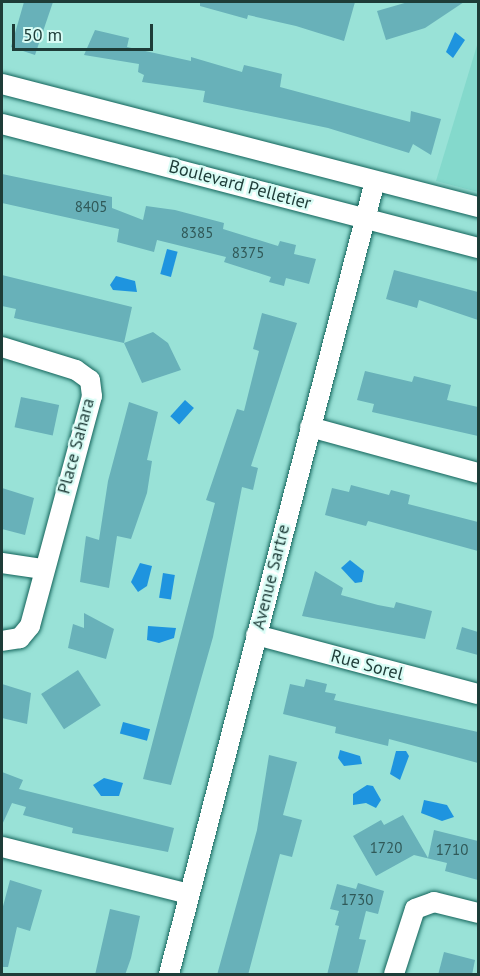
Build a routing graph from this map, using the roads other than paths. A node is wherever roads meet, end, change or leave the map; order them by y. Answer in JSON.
{"nodes":[{"id":1,"x":2,"y":84,"type":"edge"},
{"id":2,"x":2,"y":124,"type":"edge"},
{"id":3,"x":375,"y":181,"type":"junction"},
{"id":4,"x":478,"y":207,"type":"edge"},
{"id":5,"x":365,"y":218,"type":"junction"},
{"id":6,"x":478,"y":248,"type":"edge"},
{"id":7,"x":2,"y":347,"type":"edge"},
{"id":8,"x":310,"y":427,"type":"junction"},
{"id":9,"x":478,"y":473,"type":"edge"},
{"id":10,"x":2,"y":563,"type":"edge"},
{"id":11,"x":42,"y":569,"type":"junction"},
{"id":12,"x":256,"y":635,"type":"junction"},
{"id":13,"x":2,"y":641,"type":"edge"},
{"id":14,"x":478,"y":694,"type":"edge"},
{"id":15,"x":2,"y":847,"type":"edge"},
{"id":16,"x":189,"y":894,"type":"junction"},
{"id":17,"x":478,"y":913,"type":"edge"},
{"id":18,"x":169,"y":975,"type":"edge"},
{"id":19,"x":394,"y":975,"type":"edge"}],
"edges":[{"from":1,"to":3,"type":"street","name":"Boulevard Pelletier"},
{"from":2,"to":5,"type":"street","name":"Boulevard Pelletier"},
{"from":3,"to":4,"type":"street","name":"Boulevard Pelletier"},
{"from":3,"to":5,"type":"street","name":"Avenue Sartre"},
{"from":5,"to":6,"type":"street","name":"Boulevard Pelletier"},
{"from":5,"to":8,"type":"street","name":"Avenue Sartre"},
{"from":7,"to":11,"type":"street","name":"Place Sahara"},
{"from":8,"to":9,"type":"street"},
{"from":8,"to":12,"type":"street","name":"Avenue Sartre"},
{"from":10,"to":11,"type":"street"},
{"from":11,"to":13,"type":"street","name":"Place Sahara"},
{"from":12,"to":14,"type":"street","name":"Rue Sorel"},
{"from":12,"to":16,"type":"street","name":"Avenue Sartre"},
{"from":15,"to":16,"type":"street"},
{"from":16,"to":18,"type":"street","name":"Avenue Sartre"},
{"from":17,"to":19,"type":"street"}]}
